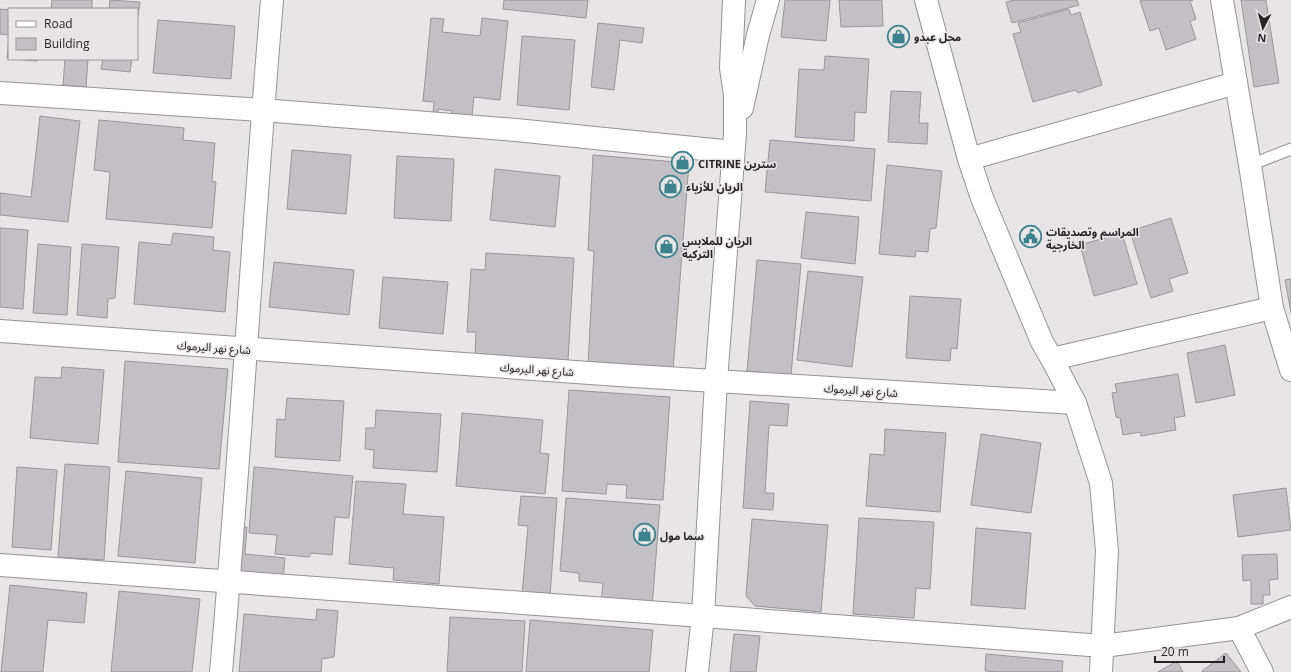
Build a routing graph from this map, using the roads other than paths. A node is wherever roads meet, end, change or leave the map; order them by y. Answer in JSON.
{"nodes":[{"id":1,"x":272,"y":0,"type":"edge"},
{"id":2,"x":734,"y":0,"type":"edge"},
{"id":3,"x":768,"y":0,"type":"edge"},
{"id":4,"x":926,"y":0,"type":"edge"},
{"id":5,"x":1222,"y":0,"type":"edge"},
{"id":6,"x":1236,"y":83,"type":"junction"},
{"id":7,"x":0,"y":93,"type":"edge"},
{"id":8,"x":262,"y":110,"type":"junction"},
{"id":9,"x":734,"y":143,"type":"junction"},
{"id":10,"x":1291,"y":150,"type":"edge"},
{"id":11,"x":969,"y":159,"type":"junction"},
{"id":12,"x":1250,"y":165,"type":"junction"},
{"id":13,"x":1272,"y":308,"type":"junction"},
{"id":14,"x":0,"y":331,"type":"edge"},
{"id":15,"x":246,"y":349,"type":"junction"},
{"id":16,"x":1052,"y":359,"type":"junction"},
{"id":17,"x":1291,"y":370,"type":"edge"},
{"id":18,"x":716,"y":381,"type":"junction"},
{"id":19,"x":1075,"y":403,"type":"junction"},
{"id":20,"x":0,"y":565,"type":"edge"},
{"id":21,"x":229,"y":581,"type":"junction"},
{"id":22,"x":1291,"y":608,"type":"edge"},
{"id":23,"x":703,"y":616,"type":"junction"},
{"id":24,"x":1239,"y":628,"type":"junction"},
{"id":25,"x":1102,"y":646,"type":"junction"},
{"id":26,"x":221,"y":672,"type":"edge"},
{"id":27,"x":697,"y":672,"type":"edge"},
{"id":28,"x":1101,"y":672,"type":"edge"},
{"id":29,"x":1262,"y":672,"type":"edge"}],
"edges":[{"from":1,"to":8,"type":"street"},
{"from":2,"to":9,"type":"street"},
{"from":3,"to":9,"type":"street"},
{"from":4,"to":11,"type":"street"},
{"from":5,"to":6,"type":"street"},
{"from":6,"to":11,"type":"street"},
{"from":6,"to":12,"type":"street"},
{"from":7,"to":8,"type":"street"},
{"from":8,"to":9,"type":"street"},
{"from":8,"to":15,"type":"street"},
{"from":9,"to":18,"type":"street"},
{"from":10,"to":12,"type":"lane"},
{"from":11,"to":16,"type":"street"},
{"from":12,"to":13,"type":"street"},
{"from":13,"to":16,"type":"street"},
{"from":13,"to":17,"type":"street"},
{"from":14,"to":15,"type":"street","name":"شارع نهر اليرموك"},
{"from":15,"to":18,"type":"street","name":"شارع نهر اليرموك"},
{"from":15,"to":21,"type":"street"},
{"from":16,"to":19,"type":"street"},
{"from":18,"to":19,"type":"street","name":"شارع نهر اليرموك"},
{"from":18,"to":23,"type":"street"},
{"from":19,"to":25,"type":"street"},
{"from":20,"to":21,"type":"street"},
{"from":21,"to":23,"type":"street"},
{"from":21,"to":26,"type":"street"},
{"from":22,"to":24,"type":"street"},
{"from":23,"to":25,"type":"street"},
{"from":23,"to":27,"type":"street"},
{"from":24,"to":25,"type":"street"},
{"from":24,"to":29,"type":"street"},
{"from":25,"to":28,"type":"street"}]}
